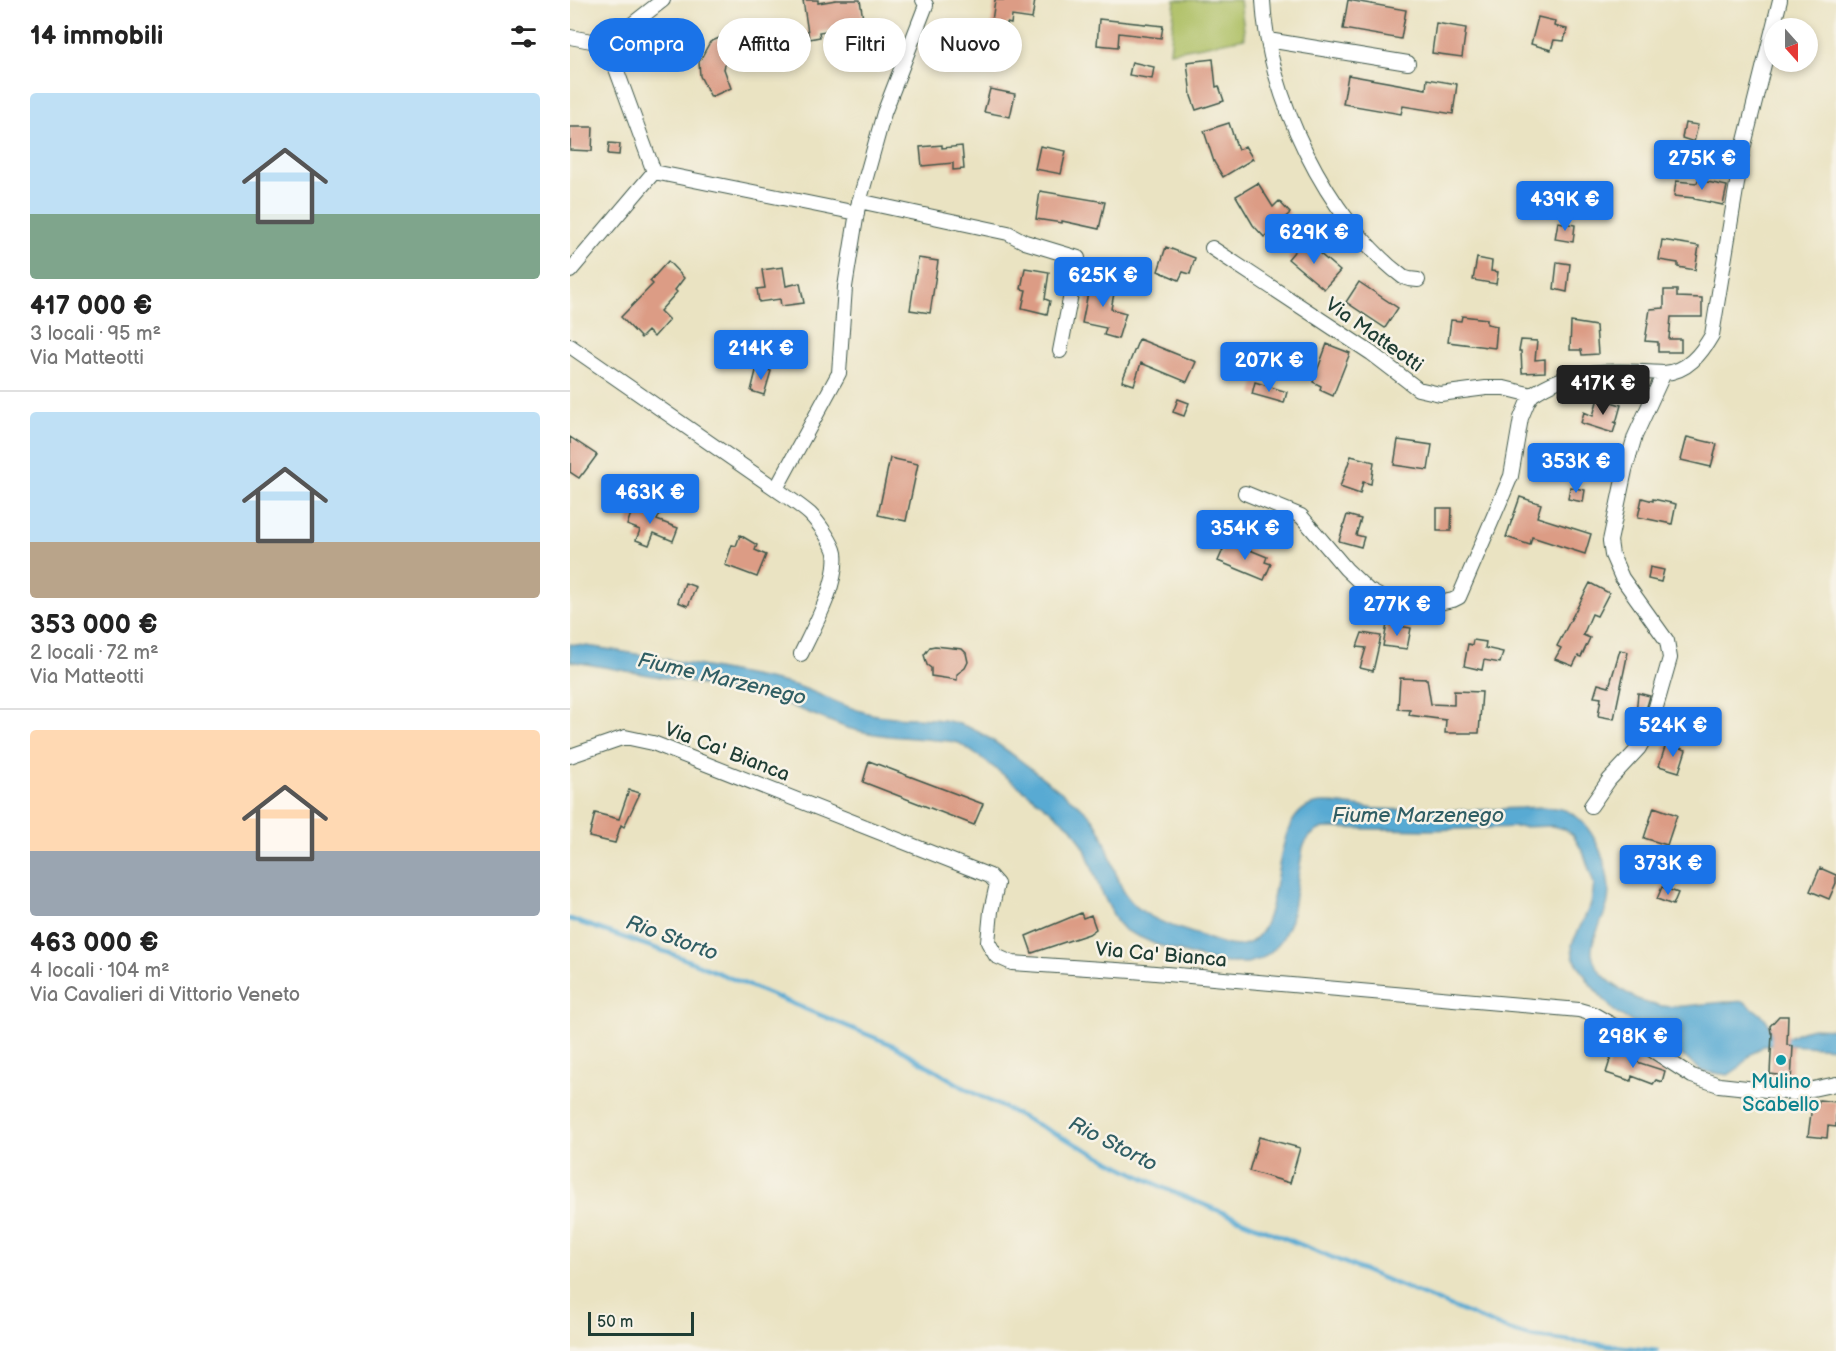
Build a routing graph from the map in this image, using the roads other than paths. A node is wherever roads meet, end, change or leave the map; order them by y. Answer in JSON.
{"nodes":[{"id":1,"x":663,"y":0,"type":"edge"},
{"id":2,"x":923,"y":0,"type":"edge"},
{"id":3,"x":1263,"y":0,"type":"edge"},
{"id":4,"x":1780,"y":0,"type":"edge"},
{"id":5,"x":640,"y":18,"type":"edge"},
{"id":6,"x":570,"y":37,"type":"edge"},
{"id":7,"x":588,"y":40,"type":"edge"},
{"id":8,"x":1268,"y":40,"type":"junction"},
{"id":9,"x":1408,"y":63,"type":"dead end"},
{"id":10,"x":617,"y":72,"type":"edge"},
{"id":11,"x":654,"y":172,"type":"junction"},
{"id":12,"x":858,"y":207,"type":"junction"},
{"id":13,"x":1212,"y":248,"type":"dead end"},
{"id":14,"x":570,"y":271,"type":"edge"},
{"id":15,"x":1418,"y":280,"type":"dead end"},
{"id":16,"x":570,"y":346,"type":"edge"},
{"id":17,"x":1060,"y":351,"type":"dead end"},
{"id":18,"x":1664,"y":373,"type":"junction"},
{"id":19,"x":1532,"y":395,"type":"junction"},
{"id":20,"x":776,"y":489,"type":"junction"},
{"id":21,"x":1245,"y":493,"type":"dead end"},
{"id":22,"x":801,"y":654,"type":"dead end"},
{"id":23,"x":570,"y":756,"type":"edge"},
{"id":24,"x":1591,"y":806,"type":"dead end"},
{"id":25,"x":1836,"y":1084,"type":"edge"}],
"edges":[{"from":1,"to":5,"type":"street"},
{"from":2,"to":12,"type":"street"},
{"from":3,"to":8,"type":"street"},
{"from":4,"to":18,"type":"street"},
{"from":6,"to":7,"type":"street"},
{"from":8,"to":9,"type":"street"},
{"from":8,"to":15,"type":"street"},
{"from":10,"to":11,"type":"street"},
{"from":11,"to":12,"type":"street"},
{"from":11,"to":14,"type":"street"},
{"from":12,"to":17,"type":"street"},
{"from":12,"to":20,"type":"street"},
{"from":13,"to":19,"type":"street","name":"Via Matteotti"},
{"from":16,"to":20,"type":"street"},
{"from":18,"to":19,"type":"street"},
{"from":18,"to":24,"type":"street"},
{"from":19,"to":21,"type":"street"},
{"from":20,"to":22,"type":"street"},
{"from":23,"to":25,"type":"street","name":"Via Ca' Bianca"}]}
